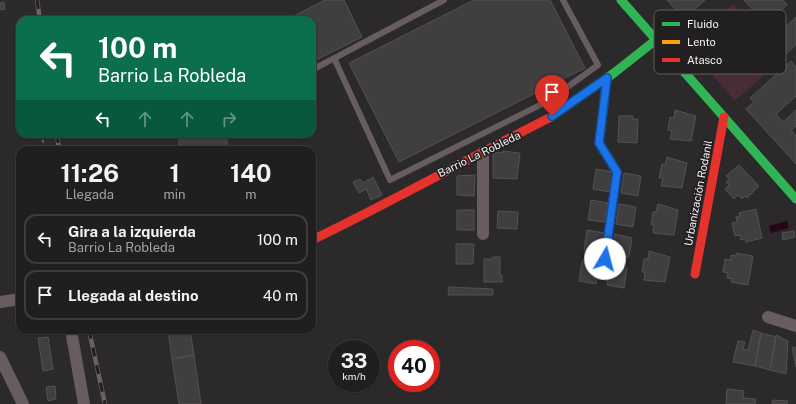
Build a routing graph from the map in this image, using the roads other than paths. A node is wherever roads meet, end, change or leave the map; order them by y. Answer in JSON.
{"nodes":[{"id":1,"x":444,"y":0,"type":"edge"},
{"id":2,"x":563,"y":0,"type":"edge"},
{"id":3,"x":622,"y":0,"type":"edge"},
{"id":4,"x":654,"y":36,"type":"edge"},
{"id":5,"x":654,"y":41,"type":"edge"},
{"id":6,"x":334,"y":58,"type":"junction"},
{"id":7,"x":316,"y":68,"type":"edge"},
{"id":8,"x":687,"y":74,"type":"edge"},
{"id":9,"x":607,"y":78,"type":"junction"},
{"id":10,"x":724,"y":117,"type":"junction"},
{"id":11,"x":483,"y":152,"type":"junction"},
{"id":12,"x":796,"y":199,"type":"edge"},
{"id":13,"x":483,"y":234,"type":"dead end"},
{"id":14,"x":316,"y":238,"type":"edge"},
{"id":15,"x":605,"y":259,"type":"dead end"},
{"id":16,"x":695,"y":274,"type":"dead end"},
{"id":17,"x":16,"y":300,"type":"edge"},
{"id":18,"x":0,"y":302,"type":"edge"},
{"id":19,"x":768,"y":318,"type":"dead end"},
{"id":20,"x":796,"y":326,"type":"edge"},
{"id":21,"x":72,"y":334,"type":"edge"},
{"id":22,"x":0,"y":357,"type":"edge"},
{"id":23,"x":23,"y":404,"type":"edge"},
{"id":24,"x":84,"y":404,"type":"edge"}],
"edges":[{"from":1,"to":6,"type":"lane"},
{"from":2,"to":6,"type":"lane"},
{"from":3,"to":4,"type":"street"},
{"from":5,"to":9,"type":"street","name":"Barrio La Robleda"},
{"from":6,"to":7,"type":"lane"},
{"from":8,"to":10,"type":"street"},
{"from":9,"to":11,"type":"street","name":"Barrio La Robleda"},
{"from":9,"to":15,"type":"street"},
{"from":10,"to":12,"type":"street"},
{"from":10,"to":16,"type":"street","name":"Urbanización Rodanil"},
{"from":11,"to":13,"type":"street"},
{"from":11,"to":14,"type":"street","name":"Barrio La Robleda"},
{"from":17,"to":18,"type":"street"},
{"from":19,"to":20,"type":"street"},
{"from":21,"to":24,"type":"street"},
{"from":22,"to":23,"type":"street"}]}
